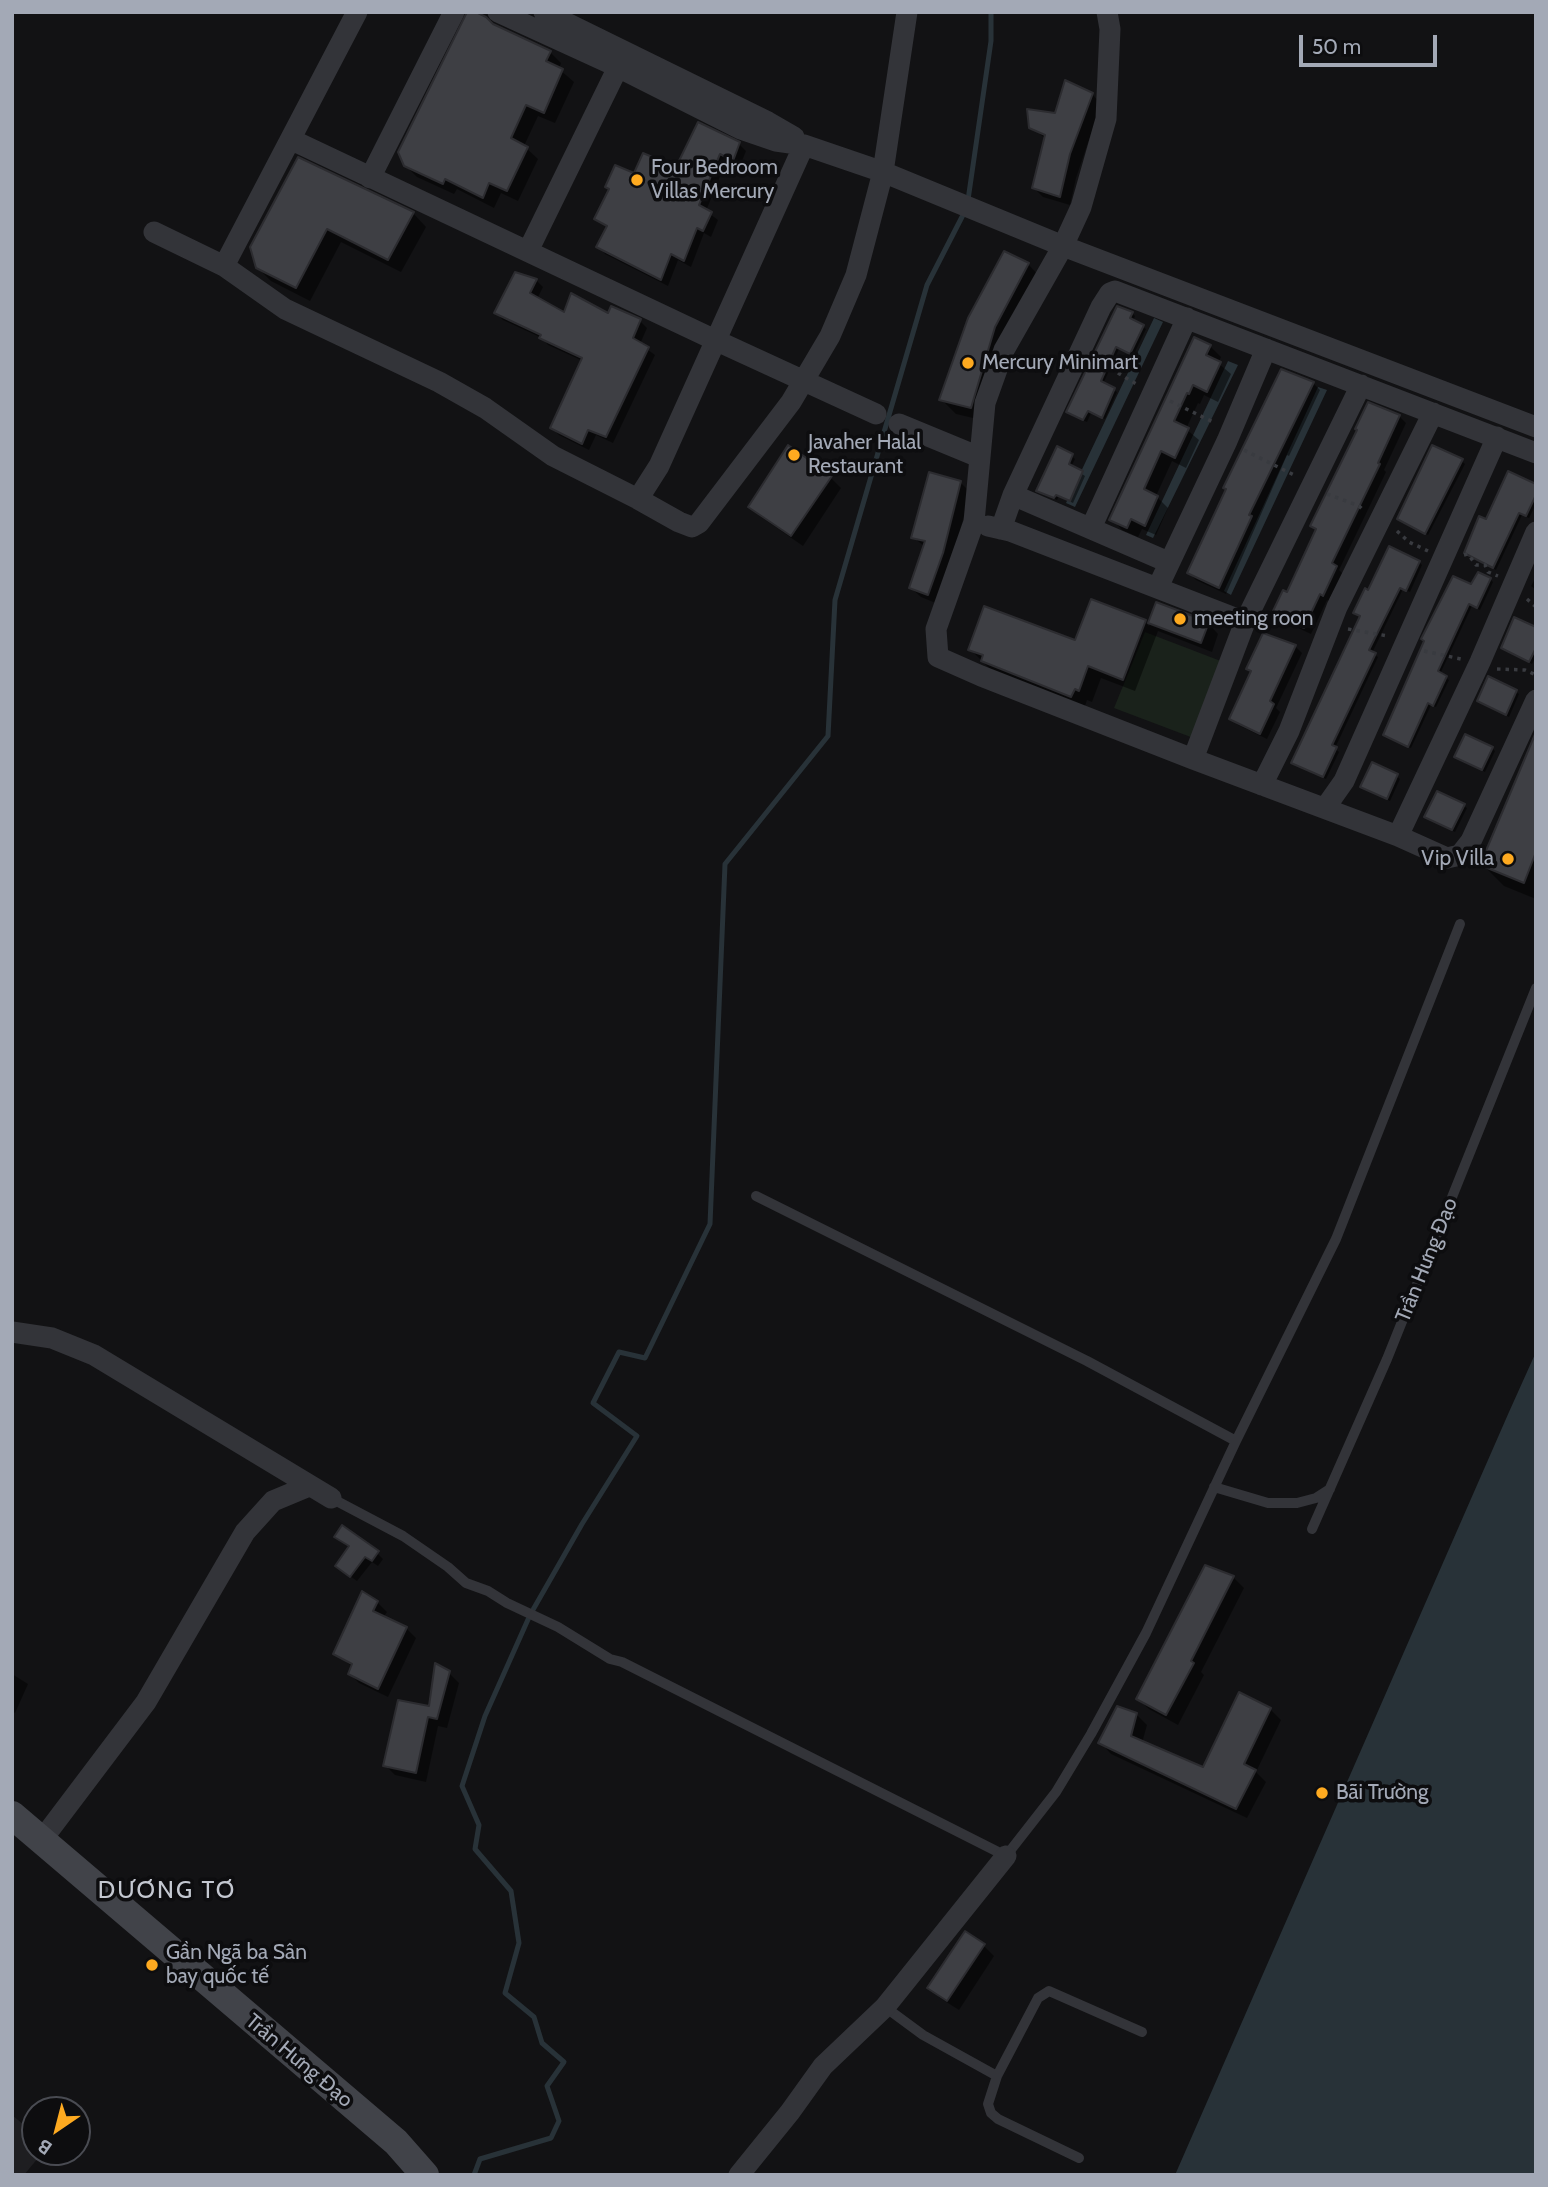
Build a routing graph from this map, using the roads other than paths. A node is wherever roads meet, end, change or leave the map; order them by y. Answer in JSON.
{"nodes":[{"id":1,"x":357,"y":12,"type":"edge"},
{"id":2,"x":454,"y":12,"type":"edge"},
{"id":3,"x":498,"y":12,"type":"edge"},
{"id":4,"x":544,"y":12,"type":"edge"},
{"id":5,"x":907,"y":12,"type":"edge"},
{"id":6,"x":1107,"y":12,"type":"edge"},
{"id":7,"x":622,"y":60,"type":"junction"},
{"id":8,"x":292,"y":140,"type":"junction"},
{"id":9,"x":804,"y":145,"type":"junction"},
{"id":10,"x":883,"y":172,"type":"junction"},
{"id":11,"x":370,"y":178,"type":"junction"},
{"id":12,"x":154,"y":232,"type":"dead end"},
{"id":13,"x":1063,"y":246,"type":"junction"},
{"id":14,"x":528,"y":251,"type":"junction"},
{"id":15,"x":224,"y":266,"type":"junction"},
{"id":16,"x":1187,"y":318,"type":"junction"},
{"id":17,"x":715,"y":340,"type":"junction"},
{"id":18,"x":1266,"y":349,"type":"junction"},
{"id":19,"x":804,"y":380,"type":"junction"},
{"id":20,"x":1361,"y":384,"type":"junction"},
{"id":21,"x":1433,"y":412,"type":"junction"},
{"id":22,"x":876,"y":414,"type":"dead end"},
{"id":23,"x":899,"y":424,"type":"dead end"},
{"id":24,"x":1536,"y":427,"type":"edge"},
{"id":25,"x":1497,"y":437,"type":"junction"},
{"id":26,"x":1536,"y":453,"type":"edge"},
{"id":27,"x":979,"y":457,"type":"junction"},
{"id":28,"x":1013,"y":495,"type":"junction"},
{"id":29,"x":638,"y":499,"type":"junction"},
{"id":30,"x":974,"y":522,"type":"junction"},
{"id":31,"x":1091,"y":528,"type":"junction"},
{"id":32,"x":1001,"y":529,"type":"junction"},
{"id":33,"x":1536,"y":532,"type":"edge"},
{"id":34,"x":1168,"y":562,"type":"junction"},
{"id":35,"x":1158,"y":587,"type":"junction"},
{"id":36,"x":1245,"y":622,"type":"junction"},
{"id":37,"x":1536,"y":700,"type":"edge"},
{"id":38,"x":1193,"y":759,"type":"junction"},
{"id":39,"x":1262,"y":785,"type":"junction"},
{"id":40,"x":1325,"y":808,"type":"junction"},
{"id":41,"x":1398,"y":836,"type":"junction"},
{"id":42,"x":1460,"y":924,"type":"dead end"},
{"id":43,"x":1536,"y":988,"type":"edge"},
{"id":44,"x":756,"y":1196,"type":"dead end"},
{"id":45,"x":12,"y":1332,"type":"edge"},
{"id":46,"x":1236,"y":1441,"type":"junction"},
{"id":47,"x":309,"y":1486,"type":"junction"},
{"id":48,"x":1214,"y":1487,"type":"junction"},
{"id":49,"x":1330,"y":1489,"type":"junction"},
{"id":50,"x":331,"y":1498,"type":"joint"},
{"id":51,"x":1312,"y":1529,"type":"dead end"},
{"id":52,"x":12,"y":1815,"type":"edge"},
{"id":53,"x":41,"y":1841,"type":"junction"},
{"id":54,"x":1006,"y":1856,"type":"junction"},
{"id":55,"x":885,"y":2007,"type":"junction"},
{"id":56,"x":1142,"y":2032,"type":"dead end"},
{"id":57,"x":997,"y":2076,"type":"junction"},
{"id":58,"x":1079,"y":2158,"type":"dead end"},
{"id":59,"x":425,"y":2175,"type":"edge"},
{"id":60,"x":739,"y":2175,"type":"edge"}],
"edges":[{"from":1,"to":8,"type":"street"},
{"from":2,"to":11,"type":"street"},
{"from":3,"to":7,"type":"street"},
{"from":4,"to":7,"type":"street"},
{"from":5,"to":10,"type":"street"},
{"from":6,"to":13,"type":"street"},
{"from":7,"to":9,"type":"street"},
{"from":7,"to":14,"type":"street"},
{"from":8,"to":11,"type":"street"},
{"from":8,"to":15,"type":"street"},
{"from":9,"to":10,"type":"street"},
{"from":9,"to":17,"type":"street"},
{"from":10,"to":13,"type":"street"},
{"from":10,"to":19,"type":"street"},
{"from":11,"to":14,"type":"street"},
{"from":12,"to":15,"type":"street"},
{"from":13,"to":24,"type":"street"},
{"from":13,"to":27,"type":"street"},
{"from":14,"to":17,"type":"street"},
{"from":15,"to":29,"type":"street"},
{"from":16,"to":18,"type":"street"},
{"from":16,"to":28,"type":"street"},
{"from":16,"to":31,"type":"street"},
{"from":17,"to":19,"type":"street"},
{"from":17,"to":29,"type":"street"},
{"from":18,"to":20,"type":"street"},
{"from":18,"to":34,"type":"street"},
{"from":19,"to":22,"type":"street"},
{"from":19,"to":29,"type":"street"},
{"from":20,"to":21,"type":"street"},
{"from":20,"to":36,"type":"street"},
{"from":21,"to":25,"type":"street"},
{"from":21,"to":39,"type":"street"},
{"from":23,"to":27,"type":"street"},
{"from":25,"to":26,"type":"street"},
{"from":25,"to":40,"type":"street"},
{"from":27,"to":30,"type":"street"},
{"from":28,"to":31,"type":"street"},
{"from":28,"to":32,"type":"street"},
{"from":30,"to":32,"type":"street"},
{"from":30,"to":38,"type":"street"},
{"from":31,"to":34,"type":"street"},
{"from":32,"to":35,"type":"street"},
{"from":33,"to":41,"type":"street"},
{"from":34,"to":35,"type":"street"},
{"from":35,"to":36,"type":"street"},
{"from":36,"to":38,"type":"street"},
{"from":37,"to":41,"type":"street"},
{"from":38,"to":39,"type":"street"},
{"from":39,"to":40,"type":"street"},
{"from":40,"to":41,"type":"street"},
{"from":42,"to":46,"type":"lane"},
{"from":43,"to":49,"type":"lane","name":"Trần Hưng Đạo"},
{"from":44,"to":46,"type":"lane"},
{"from":45,"to":47,"type":"street"},
{"from":46,"to":48,"type":"lane"},
{"from":47,"to":50,"type":"street"},
{"from":47,"to":53,"type":"street"},
{"from":48,"to":49,"type":"lane"},
{"from":48,"to":54,"type":"lane"},
{"from":49,"to":51,"type":"lane","name":"Trần Hưng Đạo"},
{"from":50,"to":54,"type":"lane"},
{"from":52,"to":53,"type":"main road","name":"Trần Hưng Đạo"},
{"from":53,"to":59,"type":"main road","name":"Trần Hưng Đạo"},
{"from":54,"to":55,"type":"street"},
{"from":55,"to":57,"type":"lane"},
{"from":55,"to":60,"type":"street"},
{"from":56,"to":57,"type":"lane"},
{"from":57,"to":58,"type":"lane"}]}
